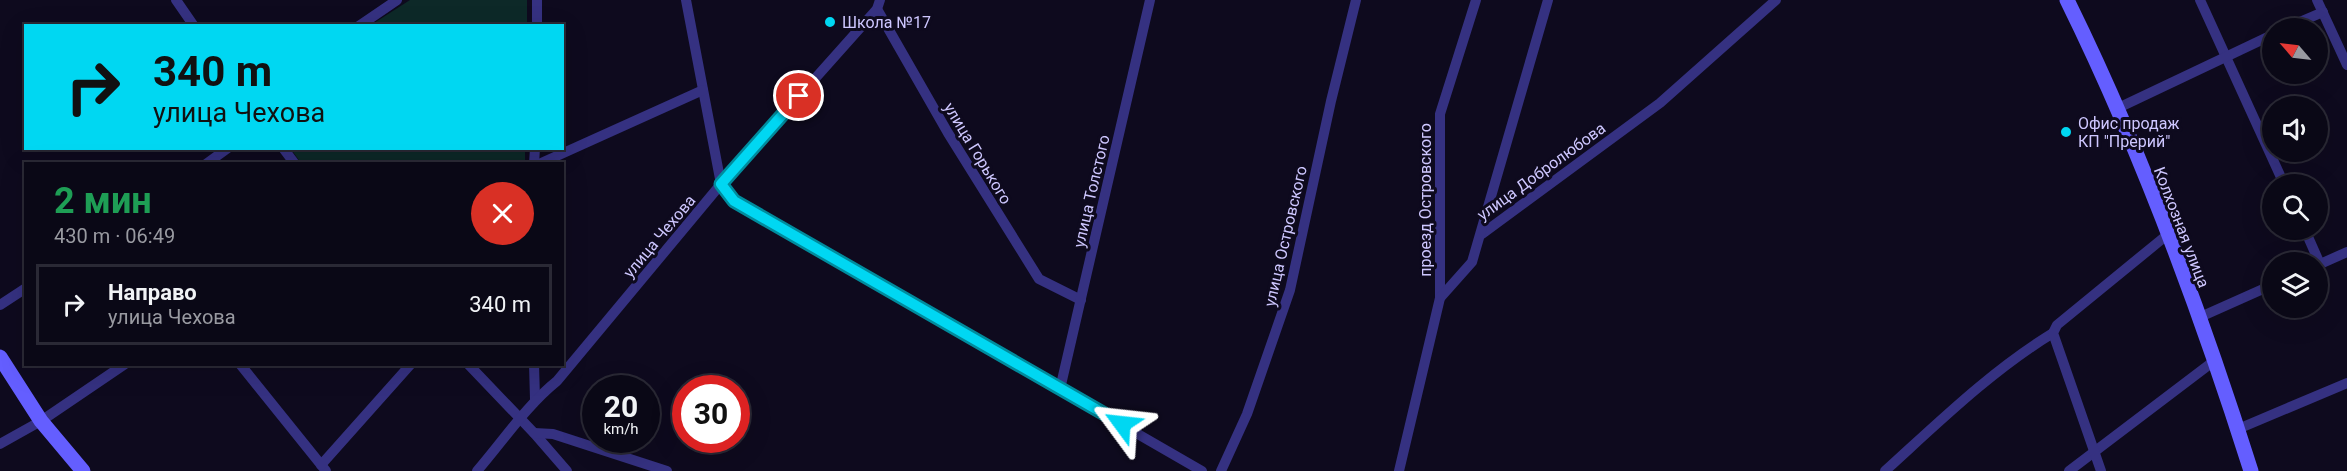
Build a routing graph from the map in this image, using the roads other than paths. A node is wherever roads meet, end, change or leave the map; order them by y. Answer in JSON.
{"nodes":[{"id":1,"x":176,"y":0,"type":"edge"},
{"id":2,"x":397,"y":0,"type":"edge"},
{"id":3,"x":537,"y":0,"type":"edge"},
{"id":4,"x":686,"y":0,"type":"edge"},
{"id":5,"x":1150,"y":0,"type":"edge"},
{"id":6,"x":1356,"y":0,"type":"edge"},
{"id":7,"x":1476,"y":0,"type":"edge"},
{"id":8,"x":1548,"y":0,"type":"edge"},
{"id":9,"x":1776,"y":0,"type":"edge"},
{"id":10,"x":2067,"y":0,"type":"edge"},
{"id":11,"x":2200,"y":0,"type":"edge"},
{"id":12,"x":2317,"y":0,"type":"edge"},
{"id":13,"x":878,"y":4,"type":"edge"},
{"id":14,"x":2323,"y":12,"type":"junction"},
{"id":15,"x":2309,"y":18,"type":"edge"},
{"id":16,"x":193,"y":24,"type":"edge"},
{"id":17,"x":362,"y":24,"type":"edge"},
{"id":18,"x":537,"y":24,"type":"edge"},
{"id":19,"x":2262,"y":39,"type":"edge"},
{"id":20,"x":2225,"y":56,"type":"junction"},
{"id":21,"x":2347,"y":65,"type":"edge"},
{"id":22,"x":703,"y":90,"type":"junction"},
{"id":23,"x":2116,"y":109,"type":"junction"},
{"id":24,"x":225,"y":150,"type":"edge"},
{"id":25,"x":209,"y":162,"type":"edge"},
{"id":26,"x":543,"y":162,"type":"edge"},
{"id":27,"x":2279,"y":174,"type":"edge"},
{"id":28,"x":721,"y":184,"type":"junction"},
{"id":29,"x":1482,"y":234,"type":"junction"},
{"id":30,"x":2167,"y":235,"type":"junction"},
{"id":31,"x":2347,"y":252,"type":"edge"},
{"id":32,"x":2328,"y":260,"type":"edge"},
{"id":33,"x":24,"y":289,"type":"edge"},
{"id":34,"x":2262,"y":289,"type":"edge"},
{"id":35,"x":1440,"y":298,"type":"junction"},
{"id":36,"x":1081,"y":300,"type":"junction"},
{"id":37,"x":0,"y":305,"type":"edge"},
{"id":38,"x":2198,"y":318,"type":"junction"},
{"id":39,"x":2053,"y":333,"type":"junction"},
{"id":40,"x":0,"y":357,"type":"edge"},
{"id":41,"x":2214,"y":361,"type":"junction"},
{"id":42,"x":122,"y":366,"type":"edge"},
{"id":43,"x":242,"y":366,"type":"edge"},
{"id":44,"x":409,"y":366,"type":"edge"},
{"id":45,"x":470,"y":366,"type":"edge"},
{"id":46,"x":534,"y":366,"type":"edge"},
{"id":47,"x":2347,"y":383,"type":"edge"},
{"id":48,"x":1060,"y":388,"type":"junction"},
{"id":49,"x":534,"y":399,"type":"junction"},
{"id":50,"x":522,"y":419,"type":"junction"},
{"id":51,"x":41,"y":421,"type":"junction"},
{"id":52,"x":2238,"y":429,"type":"junction"},
{"id":53,"x":534,"y":433,"type":"junction"},
{"id":54,"x":0,"y":444,"type":"edge"},
{"id":55,"x":2094,"y":451,"type":"junction"},
{"id":56,"x":324,"y":468,"type":"edge"},
{"id":57,"x":83,"y":471,"type":"edge"},
{"id":58,"x":477,"y":471,"type":"edge"},
{"id":59,"x":567,"y":471,"type":"edge"},
{"id":60,"x":667,"y":471,"type":"edge"},
{"id":61,"x":1202,"y":471,"type":"edge"},
{"id":62,"x":1221,"y":471,"type":"edge"},
{"id":63,"x":1399,"y":471,"type":"edge"},
{"id":64,"x":1885,"y":471,"type":"edge"},
{"id":65,"x":2068,"y":471,"type":"edge"},
{"id":66,"x":2101,"y":471,"type":"edge"},
{"id":67,"x":2252,"y":471,"type":"edge"}],
"edges":[{"from":1,"to":16,"type":"street"},
{"from":2,"to":17,"type":"street"},
{"from":3,"to":18,"type":"street"},
{"from":4,"to":22,"type":"street"},
{"from":5,"to":36,"type":"street","name":"улица Толстого"},
{"from":6,"to":62,"type":"street","name":"улица Островского"},
{"from":7,"to":35,"type":"street","name":"проезд Островского"},
{"from":8,"to":29,"type":"street","name":"улица Добролюбова"},
{"from":9,"to":29,"type":"street","name":"улица Добролюбова"},
{"from":10,"to":23,"type":"main road","name":"Колхозная улица"},
{"from":11,"to":20,"type":"street"},
{"from":12,"to":14,"type":"street"},
{"from":13,"to":28,"type":"street","name":"улица Чехова"},
{"from":13,"to":36,"type":"street","name":"улица Горького"},
{"from":14,"to":15,"type":"street"},
{"from":14,"to":21,"type":"street"},
{"from":19,"to":20,"type":"street"},
{"from":20,"to":23,"type":"street"},
{"from":20,"to":27,"type":"street"},
{"from":22,"to":26,"type":"street"},
{"from":22,"to":28,"type":"street"},
{"from":23,"to":30,"type":"main road","name":"Колхозная улица"},
{"from":24,"to":25,"type":"street"},
{"from":28,"to":48,"type":"street"},
{"from":28,"to":49,"type":"street","name":"улица Чехова"},
{"from":29,"to":35,"type":"street"},
{"from":30,"to":38,"type":"main road","name":"Колхозная улица"},
{"from":30,"to":39,"type":"street"},
{"from":31,"to":32,"type":"street"},
{"from":33,"to":37,"type":"street"},
{"from":34,"to":38,"type":"street"},
{"from":35,"to":63,"type":"street","name":"проезд Островского"},
{"from":36,"to":48,"type":"street","name":"улица Толстого"},
{"from":38,"to":41,"type":"main road","name":"Колхозная улица"},
{"from":39,"to":55,"type":"street"},
{"from":39,"to":64,"type":"street"},
{"from":40,"to":51,"type":"main road"},
{"from":41,"to":52,"type":"main road","name":"Колхозная улица"},
{"from":41,"to":55,"type":"street"},
{"from":42,"to":51,"type":"street"},
{"from":43,"to":56,"type":"street"},
{"from":44,"to":56,"type":"street"},
{"from":45,"to":50,"type":"street"},
{"from":46,"to":49,"type":"street"},
{"from":47,"to":52,"type":"street"},
{"from":48,"to":61,"type":"street"},
{"from":49,"to":50,"type":"street"},
{"from":50,"to":53,"type":"street"},
{"from":50,"to":58,"type":"street"},
{"from":51,"to":54,"type":"street"},
{"from":51,"to":57,"type":"main road"},
{"from":52,"to":67,"type":"main road","name":"Колхозная улица"},
{"from":53,"to":59,"type":"street"},
{"from":53,"to":60,"type":"street"},
{"from":55,"to":65,"type":"street"},
{"from":55,"to":66,"type":"street"}]}
